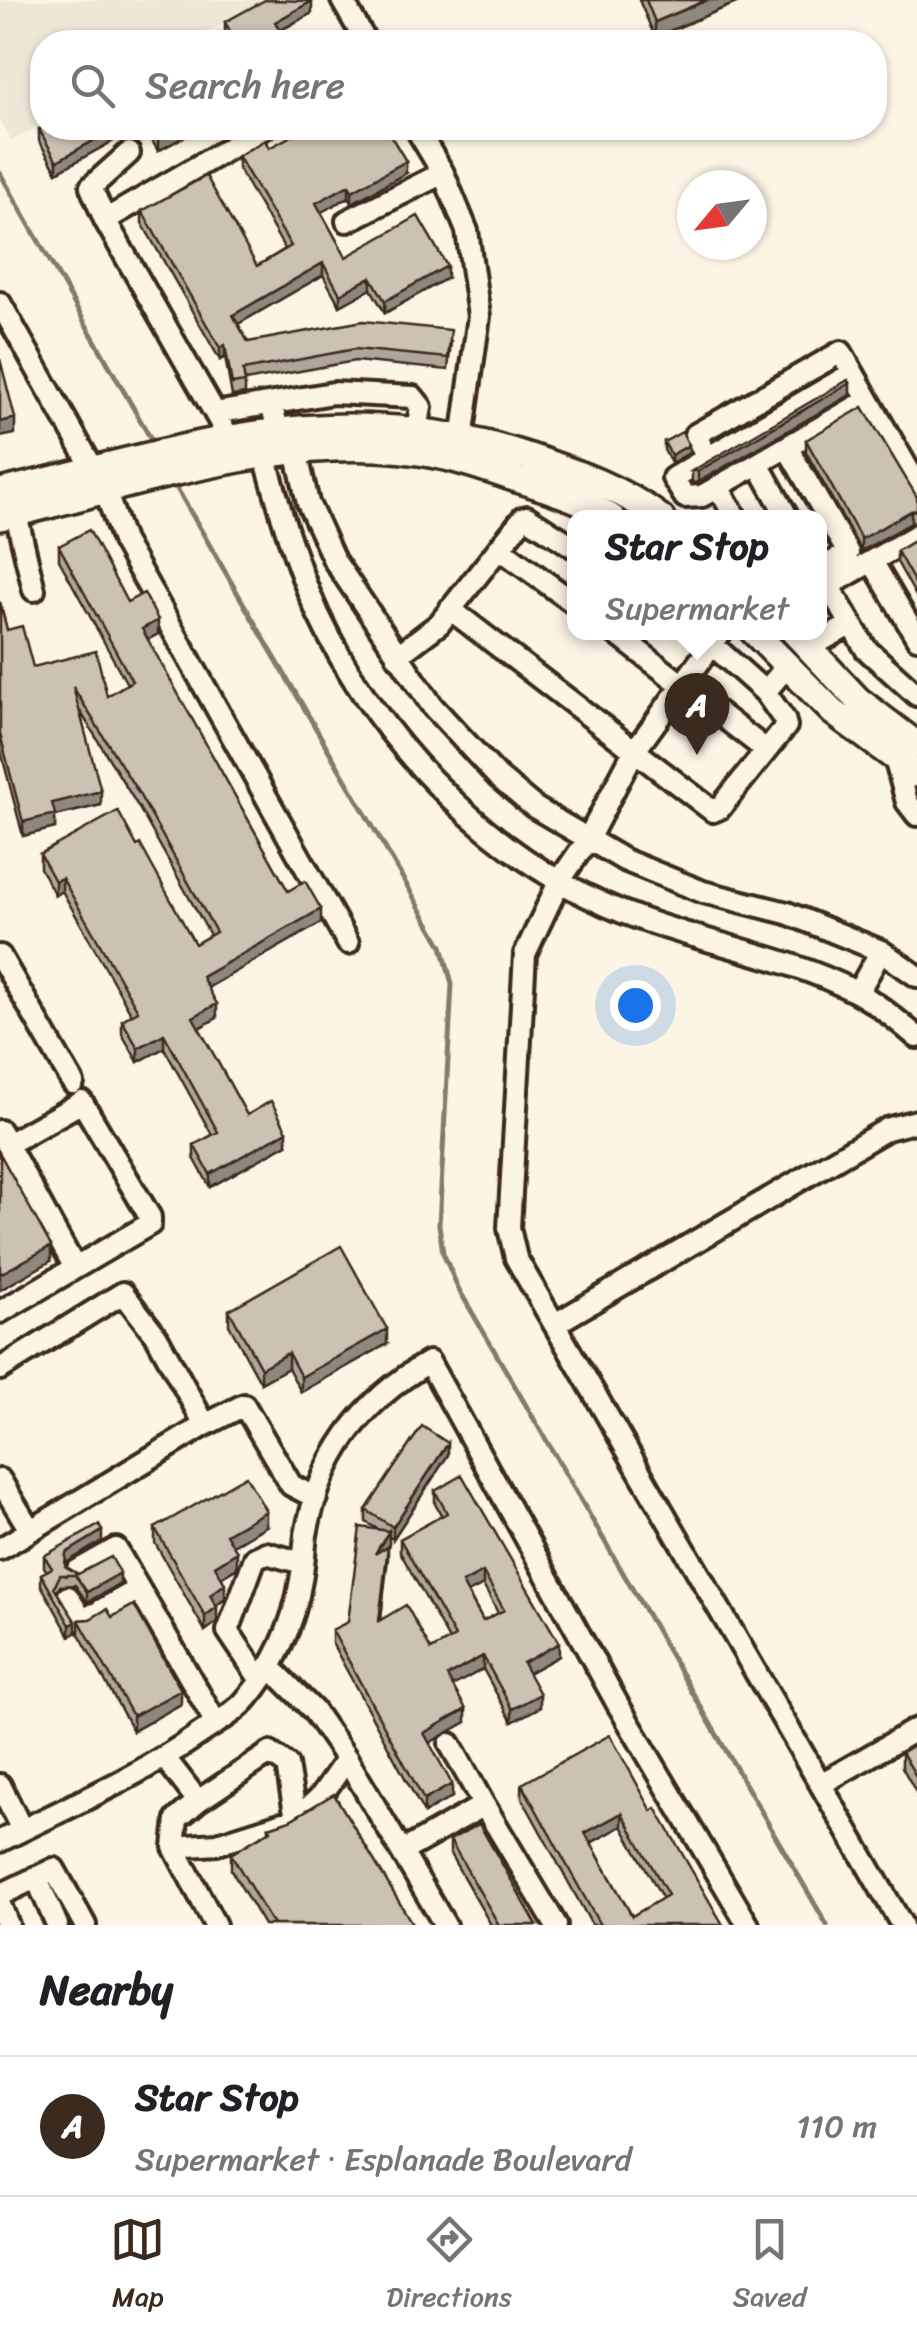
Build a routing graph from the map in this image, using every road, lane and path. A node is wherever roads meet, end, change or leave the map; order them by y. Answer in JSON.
{"nodes":[{"id":1,"x":342,"y":0,"type":"edge"},
{"id":2,"x":359,"y":30,"type":"edge"},
{"id":3,"x":243,"y":140,"type":"edge"},
{"id":4,"x":423,"y":140,"type":"edge"},
{"id":5,"x":129,"y":153,"type":"dead end"},
{"id":6,"x":443,"y":173,"type":"junction"},
{"id":7,"x":105,"y":220,"type":"junction"},
{"id":8,"x":348,"y":221,"type":"dead end"},
{"id":9,"x":0,"y":304,"type":"edge"},
{"id":10,"x":868,"y":400,"type":"junction"},
{"id":11,"x":270,"y":404,"type":"junction"},
{"id":12,"x":222,"y":425,"type":"junction"},
{"id":13,"x":278,"y":429,"type":"junction"},
{"id":14,"x":418,"y":430,"type":"junction"},
{"id":15,"x":787,"y":447,"type":"junction"},
{"id":16,"x":461,"y":449,"type":"junction"},
{"id":17,"x":296,"y":451,"type":"junction"},
{"id":18,"x":200,"y":455,"type":"junction"},
{"id":19,"x":265,"y":456,"type":"junction"},
{"id":20,"x":758,"y":464,"type":"junction"},
{"id":21,"x":100,"y":480,"type":"junction"},
{"id":22,"x":917,"y":484,"type":"edge"},
{"id":23,"x":718,"y":487,"type":"junction"},
{"id":24,"x":588,"y":490,"type":"junction"},
{"id":25,"x":0,"y":492,"type":"edge"},
{"id":26,"x":685,"y":498,"type":"junction"},
{"id":27,"x":605,"y":510,"type":"edge"},
{"id":28,"x":640,"y":510,"type":"edge"},
{"id":29,"x":677,"y":510,"type":"edge"},
{"id":30,"x":731,"y":510,"type":"edge"},
{"id":31,"x":784,"y":510,"type":"edge"},
{"id":32,"x":823,"y":510,"type":"edge"},
{"id":33,"x":8,"y":515,"type":"edge"},
{"id":34,"x":827,"y":517,"type":"edge"},
{"id":35,"x":917,"y":535,"type":"edge"},
{"id":36,"x":567,"y":542,"type":"edge"},
{"id":37,"x":499,"y":548,"type":"junction"},
{"id":38,"x":872,"y":561,"type":"junction"},
{"id":39,"x":827,"y":572,"type":"edge"},
{"id":40,"x":827,"y":574,"type":"edge"},
{"id":41,"x":827,"y":585,"type":"edge"},
{"id":42,"x":34,"y":590,"type":"dead end"},
{"id":43,"x":567,"y":598,"type":"edge"},
{"id":44,"x":450,"y":610,"type":"junction"},
{"id":45,"x":850,"y":625,"type":"junction"},
{"id":46,"x":827,"y":632,"type":"edge"},
{"id":47,"x":917,"y":638,"type":"edge"},
{"id":48,"x":625,"y":640,"type":"edge"},
{"id":49,"x":708,"y":640,"type":"edge"},
{"id":50,"x":714,"y":640,"type":"edge"},
{"id":51,"x":762,"y":640,"type":"edge"},
{"id":52,"x":801,"y":640,"type":"edge"},
{"id":53,"x":397,"y":656,"type":"junction"},
{"id":54,"x":788,"y":666,"type":"junction"},
{"id":55,"x":683,"y":684,"type":"junction"},
{"id":56,"x":765,"y":692,"type":"junction"},
{"id":57,"x":917,"y":695,"type":"edge"},
{"id":58,"x":766,"y":750,"type":"junction"},
{"id":59,"x":906,"y":752,"type":"edge"},
{"id":60,"x":633,"y":753,"type":"junction"},
{"id":61,"x":917,"y":774,"type":"edge"},
{"id":62,"x":917,"y":815,"type":"edge"},
{"id":63,"x":587,"y":841,"type":"junction"},
{"id":64,"x":560,"y":880,"type":"junction"},
{"id":65,"x":348,"y":943,"type":"dead end"},
{"id":66,"x":881,"y":951,"type":"junction"},
{"id":67,"x":0,"y":956,"type":"edge"},
{"id":68,"x":917,"y":976,"type":"edge"},
{"id":69,"x":858,"y":992,"type":"junction"},
{"id":70,"x":917,"y":1037,"type":"edge"},
{"id":71,"x":72,"y":1083,"type":"dead end"},
{"id":72,"x":917,"y":1121,"type":"edge"},
{"id":73,"x":4,"y":1138,"type":"edge"},
{"id":74,"x":75,"y":1268,"type":"junction"},
{"id":75,"x":0,"y":1312,"type":"edge"},
{"id":76,"x":554,"y":1324,"type":"junction"},
{"id":77,"x":0,"y":1370,"type":"edge"},
{"id":78,"x":205,"y":1425,"type":"junction"},
{"id":79,"x":0,"y":1480,"type":"edge"},
{"id":80,"x":316,"y":1498,"type":"junction"},
{"id":81,"x":30,"y":1530,"type":"junction"},
{"id":82,"x":0,"y":1549,"type":"edge"},
{"id":83,"x":303,"y":1563,"type":"junction"},
{"id":84,"x":139,"y":1589,"type":"junction"},
{"id":85,"x":265,"y":1672,"type":"junction"},
{"id":86,"x":216,"y":1723,"type":"junction"},
{"id":87,"x":917,"y":1729,"type":"edge"},
{"id":88,"x":450,"y":1744,"type":"dead end"},
{"id":89,"x":165,"y":1758,"type":"junction"},
{"id":90,"x":348,"y":1760,"type":"junction"},
{"id":91,"x":820,"y":1784,"type":"junction"},
{"id":92,"x":0,"y":1785,"type":"edge"},
{"id":93,"x":198,"y":1801,"type":"junction"},
{"id":94,"x":484,"y":1805,"type":"junction"},
{"id":95,"x":296,"y":1819,"type":"junction"},
{"id":96,"x":22,"y":1830,"type":"junction"},
{"id":97,"x":0,"y":1841,"type":"edge"},
{"id":98,"x":174,"y":1847,"type":"junction"},
{"id":99,"x":403,"y":1851,"type":"junction"},
{"id":100,"x":36,"y":1877,"type":"junction"},
{"id":101,"x":2,"y":1892,"type":"edge"},
{"id":102,"x":8,"y":1925,"type":"edge"},
{"id":103,"x":57,"y":1925,"type":"edge"},
{"id":104,"x":85,"y":1925,"type":"edge"},
{"id":105,"x":215,"y":1925,"type":"edge"},
{"id":106,"x":445,"y":1925,"type":"edge"},
{"id":107,"x":556,"y":1925,"type":"edge"},
{"id":108,"x":748,"y":1925,"type":"edge"},
{"id":109,"x":902,"y":1925,"type":"edge"}],
"edges":[{"from":1,"to":2,"type":"street"},
{"from":3,"to":7,"type":"street"},
{"from":4,"to":6,"type":"street"},
{"from":5,"to":7,"type":"street"},
{"from":6,"to":8,"type":"street"},
{"from":6,"to":16,"type":"street"},
{"from":7,"to":12,"type":"street"},
{"from":9,"to":21,"type":"street"},
{"from":10,"to":15,"type":"street"},
{"from":10,"to":22,"type":"street"},
{"from":10,"to":26,"type":"street"},
{"from":11,"to":12,"type":"street"},
{"from":11,"to":13,"type":"street"},
{"from":11,"to":14,"type":"street"},
{"from":12,"to":13,"type":"main road"},
{"from":12,"to":18,"type":"main road"},
{"from":13,"to":14,"type":"main road"},
{"from":13,"to":17,"type":"street"},
{"from":13,"to":19,"type":"street"},
{"from":14,"to":16,"type":"main road"},
{"from":15,"to":20,"type":"street"},
{"from":15,"to":32,"type":"street"},
{"from":16,"to":17,"type":"main road"},
{"from":16,"to":24,"type":"main road"},
{"from":17,"to":19,"type":"main road"},
{"from":17,"to":53,"type":"street"},
{"from":18,"to":19,"type":"main road"},
{"from":18,"to":21,"type":"main road"},
{"from":19,"to":64,"type":"street"},
{"from":20,"to":23,"type":"street"},
{"from":20,"to":31,"type":"street"},
{"from":21,"to":25,"type":"main road"},
{"from":21,"to":33,"type":"main road"},
{"from":21,"to":65,"type":"street"},
{"from":23,"to":26,"type":"street"},
{"from":23,"to":30,"type":"street"},
{"from":24,"to":27,"type":"main road"},
{"from":24,"to":28,"type":"main road"},
{"from":26,"to":29,"type":"street"},
{"from":33,"to":42,"type":"street"},
{"from":34,"to":39,"type":"street"},
{"from":35,"to":38,"type":"street"},
{"from":36,"to":37,"type":"street"},
{"from":37,"to":43,"type":"street"},
{"from":37,"to":44,"type":"street"},
{"from":38,"to":40,"type":"street"},
{"from":38,"to":47,"type":"street"},
{"from":41,"to":45,"type":"street"},
{"from":44,"to":53,"type":"street"},
{"from":44,"to":60,"type":"street"},
{"from":45,"to":46,"type":"street"},
{"from":45,"to":57,"type":"street"},
{"from":48,"to":55,"type":"street"},
{"from":49,"to":55,"type":"street"},
{"from":50,"to":56,"type":"street"},
{"from":51,"to":54,"type":"main road"},
{"from":52,"to":54,"type":"main road"},
{"from":52,"to":59,"type":"main road"},
{"from":53,"to":63,"type":"street"},
{"from":54,"to":56,"type":"street"},
{"from":54,"to":59,"type":"main road"},
{"from":55,"to":58,"type":"street"},
{"from":55,"to":60,"type":"street"},
{"from":56,"to":58,"type":"street"},
{"from":58,"to":60,"type":"street"},
{"from":59,"to":61,"type":"main road"},
{"from":59,"to":62,"type":"street"},
{"from":60,"to":63,"type":"street"},
{"from":63,"to":64,"type":"street"},
{"from":63,"to":66,"type":"street"},
{"from":64,"to":69,"type":"street"},
{"from":64,"to":76,"type":"street"},
{"from":66,"to":68,"type":"street"},
{"from":66,"to":69,"type":"street"},
{"from":67,"to":71,"type":"street"},
{"from":69,"to":70,"type":"street"},
{"from":72,"to":76,"type":"street"},
{"from":73,"to":74,"type":"street"},
{"from":73,"to":74,"type":"street"},
{"from":74,"to":75,"type":"street"},
{"from":76,"to":91,"type":"street"},
{"from":77,"to":78,"type":"street"},
{"from":78,"to":80,"type":"street"},
{"from":78,"to":81,"type":"street"},
{"from":79,"to":81,"type":"street"},
{"from":80,"to":83,"type":"street"},
{"from":80,"to":108,"type":"street"},
{"from":81,"to":82,"type":"street"},
{"from":83,"to":85,"type":"street"},
{"from":83,"to":85,"type":"street"},
{"from":84,"to":84,"type":"street"},
{"from":84,"to":86,"type":"street"},
{"from":85,"to":86,"type":"street"},
{"from":85,"to":90,"type":"street"},
{"from":86,"to":89,"type":"street"},
{"from":87,"to":91,"type":"street"},
{"from":88,"to":94,"type":"street"},
{"from":89,"to":93,"type":"street"},
{"from":89,"to":96,"type":"street"},
{"from":90,"to":95,"type":"street"},
{"from":90,"to":99,"type":"street"},
{"from":91,"to":109,"type":"street"},
{"from":92,"to":96,"type":"street"},
{"from":93,"to":95,"type":"street"},
{"from":93,"to":98,"type":"street"},
{"from":94,"to":99,"type":"street"},
{"from":94,"to":107,"type":"street"},
{"from":95,"to":98,"type":"street"},
{"from":96,"to":97,"type":"street"},
{"from":98,"to":105,"type":"street"},
{"from":99,"to":106,"type":"street"},
{"from":100,"to":101,"type":"street"},
{"from":100,"to":103,"type":"street"},
{"from":100,"to":104,"type":"street"},
{"from":101,"to":102,"type":"street"}]}
